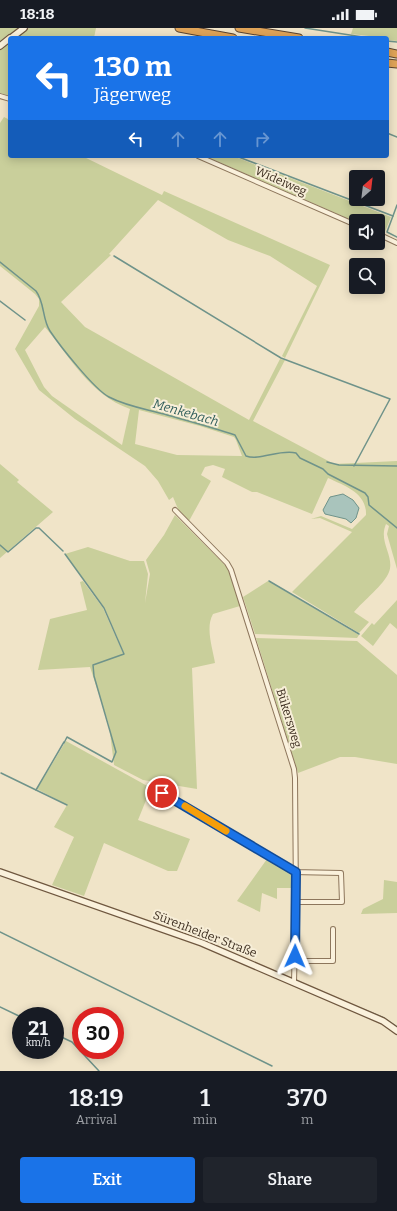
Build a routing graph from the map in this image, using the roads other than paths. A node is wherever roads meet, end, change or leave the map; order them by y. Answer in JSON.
{"nodes":[{"id":1,"x":24,"y":28,"type":"edge"},
{"id":2,"x":179,"y":28,"type":"edge"},
{"id":3,"x":239,"y":28,"type":"edge"},
{"id":4,"x":13,"y":36,"type":"edge"},
{"id":5,"x":222,"y":36,"type":"edge"},
{"id":6,"x":287,"y":36,"type":"edge"},
{"id":7,"x":8,"y":40,"type":"edge"},
{"id":8,"x":0,"y":46,"type":"edge"},
{"id":9,"x":203,"y":158,"type":"edge"},
{"id":10,"x":349,"y":222,"type":"edge"},
{"id":11,"x":385,"y":237,"type":"edge"},
{"id":12,"x":397,"y":243,"type":"edge"},
{"id":13,"x":175,"y":510,"type":"dead end"},
{"id":14,"x":162,"y":793,"type":"dead end"},
{"id":15,"x":0,"y":872,"type":"edge"},
{"id":16,"x":296,"y":872,"type":"junction"},
{"id":17,"x":296,"y":902,"type":"junction"},
{"id":18,"x":333,"y":929,"type":"dead end"},
{"id":19,"x":295,"y":961,"type":"junction"},
{"id":20,"x":294,"y":982,"type":"junction"},
{"id":21,"x":397,"y":1031,"type":"edge"}],
"edges":[{"from":1,"to":4,"type":"main road"},
{"from":2,"to":5,"type":"highway"},
{"from":3,"to":6,"type":"highway"},
{"from":7,"to":8,"type":"main road"},
{"from":9,"to":10,"type":"street","name":"Wideiweg"},
{"from":11,"to":12,"type":"street"},
{"from":13,"to":16,"type":"street","name":"Bükersweg"},
{"from":14,"to":16,"type":"street"},
{"from":15,"to":20,"type":"main road","name":"Sürenheider Straße"},
{"from":16,"to":17,"type":"street","name":"Bükersweg"},
{"from":16,"to":17,"type":"street"},
{"from":17,"to":19,"type":"street","name":"Bükersweg"},
{"from":18,"to":19,"type":"street"},
{"from":19,"to":20,"type":"street","name":"Bükersweg"},
{"from":20,"to":21,"type":"main road","name":"Sürenheider Straße"}]}
